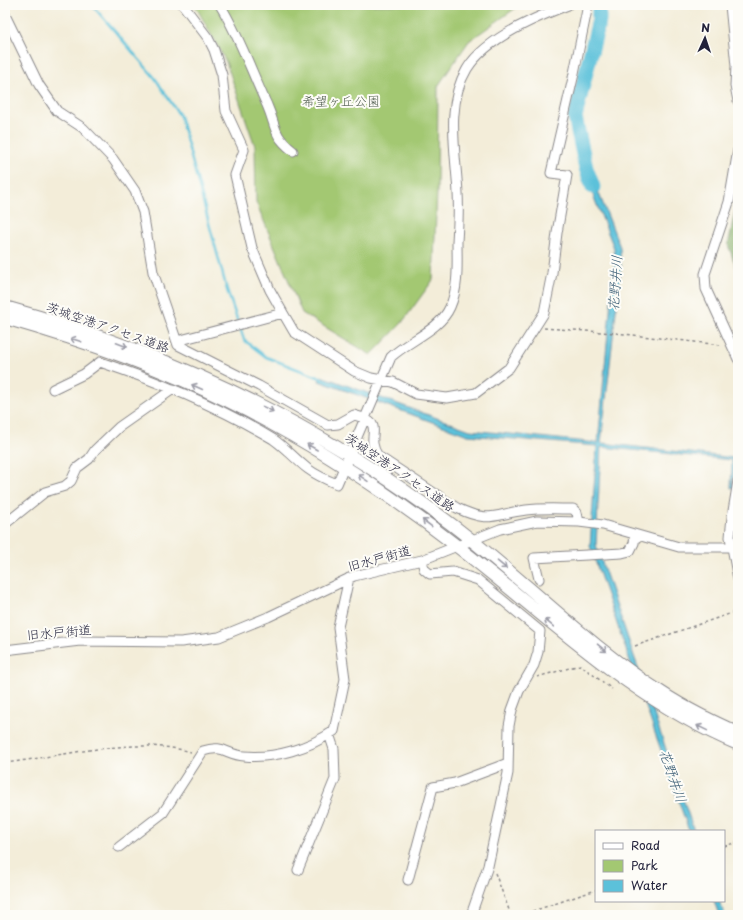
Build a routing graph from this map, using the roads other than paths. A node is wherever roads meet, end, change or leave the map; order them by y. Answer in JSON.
{"nodes":[{"id":1,"x":183,"y":5,"type":"edge"},
{"id":2,"x":220,"y":5,"type":"edge"},
{"id":3,"x":568,"y":5,"type":"edge"},
{"id":4,"x":588,"y":5,"type":"edge"},
{"id":5,"x":730,"y":5,"type":"edge"},
{"id":6,"x":5,"y":16,"type":"edge"},
{"id":7,"x":738,"y":101,"type":"edge"},
{"id":8,"x":738,"y":150,"type":"edge"},
{"id":9,"x":294,"y":152,"type":"dead end"},
{"id":10,"x":5,"y":308,"type":"edge"},
{"id":11,"x":283,"y":313,"type":"junction"},
{"id":12,"x":5,"y":318,"type":"edge"},
{"id":13,"x":177,"y":340,"type":"junction"},
{"id":14,"x":738,"y":359,"type":"edge"},
{"id":15,"x":382,"y":380,"type":"junction"},
{"id":16,"x":53,"y":389,"type":"dead end"},
{"id":17,"x":173,"y":389,"type":"junction"},
{"id":18,"x":366,"y":420,"type":"junction"},
{"id":19,"x":350,"y":454,"type":"junction"},
{"id":20,"x":346,"y":467,"type":"junction"},
{"id":21,"x":738,"y":481,"type":"edge"},
{"id":22,"x":584,"y":522,"type":"junction"},
{"id":23,"x":5,"y":524,"type":"edge"},
{"id":24,"x":635,"y":535,"type":"junction"},
{"id":25,"x":472,"y":540,"type":"junction"},
{"id":26,"x":458,"y":547,"type":"junction"},
{"id":27,"x":734,"y":547,"type":"edge"},
{"id":28,"x":422,"y":560,"type":"junction"},
{"id":29,"x":349,"y":578,"type":"junction"},
{"id":30,"x":539,"y":579,"type":"dead end"},
{"id":31,"x":738,"y":579,"type":"edge"},
{"id":32,"x":5,"y":650,"type":"edge"},
{"id":33,"x":738,"y":732,"type":"edge"},
{"id":34,"x":330,"y":734,"type":"junction"},
{"id":35,"x":738,"y":744,"type":"edge"},
{"id":36,"x":508,"y":763,"type":"junction"},
{"id":37,"x":119,"y":847,"type":"dead end"},
{"id":38,"x":298,"y":870,"type":"dead end"},
{"id":39,"x":408,"y":880,"type":"dead end"},
{"id":40,"x":471,"y":915,"type":"edge"}],
"edges":[{"from":1,"to":11,"type":"street"},
{"from":2,"to":9,"type":"street"},
{"from":3,"to":15,"type":"street"},
{"from":4,"to":15,"type":"street"},
{"from":5,"to":7,"type":"street"},
{"from":6,"to":13,"type":"street"},
{"from":8,"to":14,"type":"street"},
{"from":10,"to":19,"type":"main road","name":"茨城空港アクセス道路","one_way":true},
{"from":11,"to":13,"type":"street"},
{"from":11,"to":15,"type":"street"},
{"from":20,"to":12,"type":"main road","name":"茨城空港アクセス道路","one_way":true},
{"from":13,"to":18,"type":"street"},
{"from":15,"to":18,"type":"street"},
{"from":16,"to":17,"type":"street"},
{"from":17,"to":20,"type":"street"},
{"from":17,"to":23,"type":"street"},
{"from":18,"to":19,"type":"street"},
{"from":18,"to":22,"type":"street"},
{"from":19,"to":20,"type":"street"},
{"from":19,"to":25,"type":"main road","name":"茨城空港アクセス道路"},
{"from":26,"to":20,"type":"main road","name":"茨城空港アクセス道路","one_way":true},
{"from":21,"to":27,"type":"street"},
{"from":22,"to":24,"type":"street","name":"旧水戸街道"},
{"from":22,"to":25,"type":"street","name":"旧水戸街道"},
{"from":24,"to":27,"type":"street","name":"旧水戸街道"},
{"from":24,"to":30,"type":"street"},
{"from":25,"to":26,"type":"street","name":"旧水戸街道"},
{"from":25,"to":33,"type":"main road","name":"茨城空港アクセス道路","one_way":true},
{"from":26,"to":28,"type":"street","name":"旧水戸街道"},
{"from":35,"to":26,"type":"main road","name":"茨城空港アクセス道路","one_way":true},
{"from":27,"to":31,"type":"street"},
{"from":28,"to":29,"type":"street","name":"旧水戸街道"},
{"from":28,"to":36,"type":"street"},
{"from":29,"to":32,"type":"street","name":"旧水戸街道"},
{"from":29,"to":34,"type":"street"},
{"from":34,"to":37,"type":"street"},
{"from":34,"to":38,"type":"street"},
{"from":36,"to":39,"type":"street"},
{"from":36,"to":40,"type":"street"}]}
